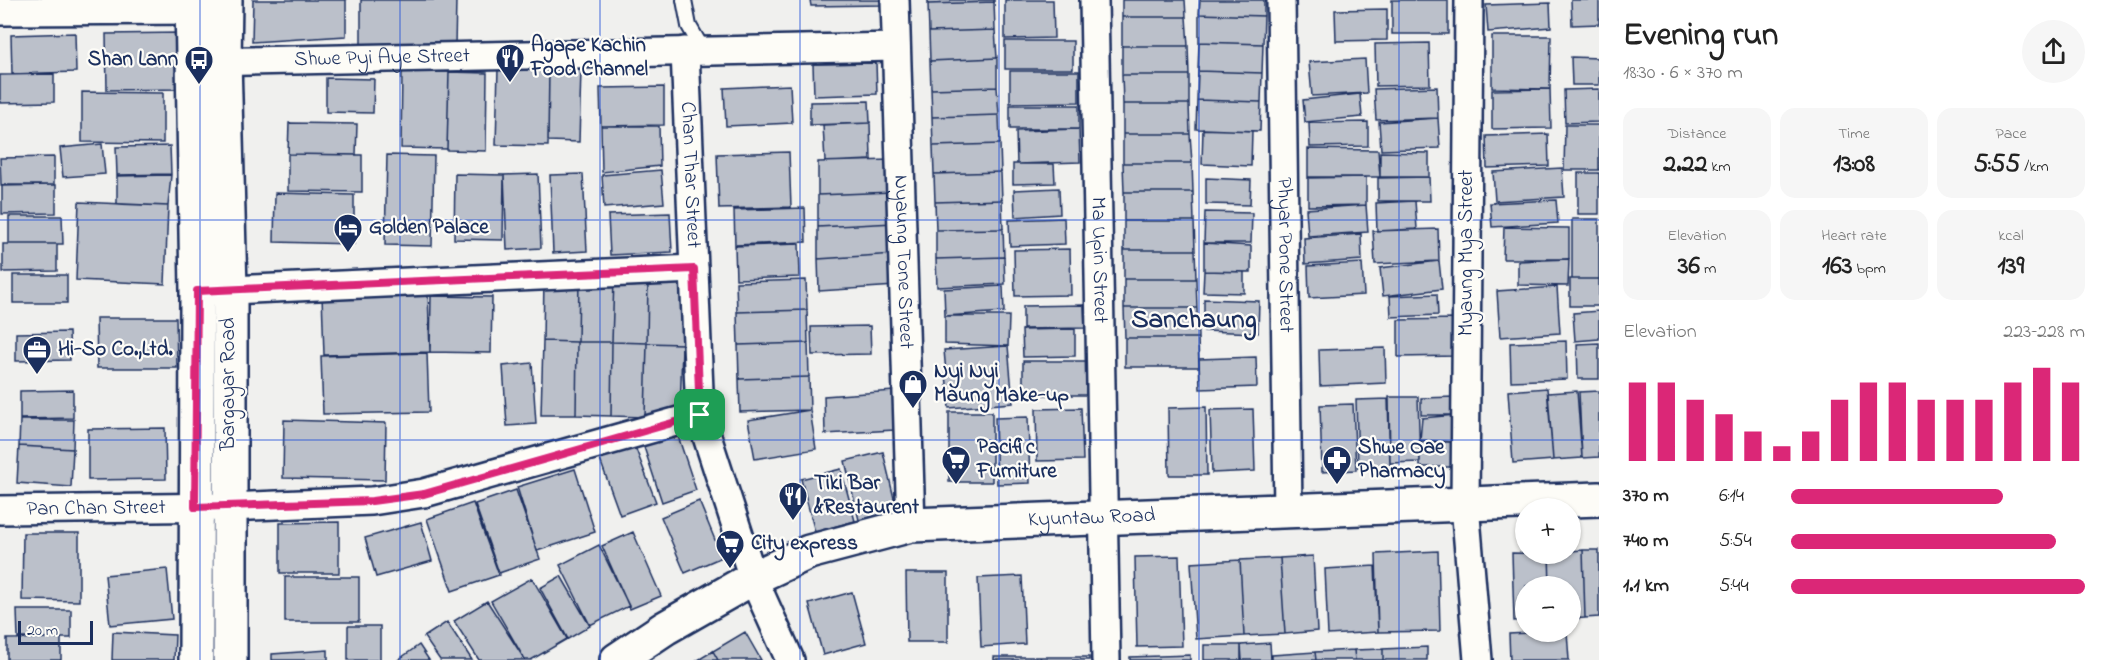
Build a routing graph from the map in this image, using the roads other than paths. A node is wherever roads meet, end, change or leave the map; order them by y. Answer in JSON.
{"nodes":[{"id":1,"x":684,"y":0,"type":"edge"},
{"id":2,"x":895,"y":0,"type":"edge"},
{"id":3,"x":1094,"y":0,"type":"edge"},
{"id":4,"x":1281,"y":0,"type":"edge"},
{"id":5,"x":1469,"y":0,"type":"edge"},
{"id":6,"x":192,"y":5,"type":"edge"},
{"id":7,"x":225,"y":5,"type":"edge"},
{"id":8,"x":0,"y":11,"type":"edge"},
{"id":9,"x":896,"y":47,"type":"junction"},
{"id":10,"x":694,"y":51,"type":"junction"},
{"id":11,"x":224,"y":60,"type":"junction"},
{"id":12,"x":192,"y":63,"type":"junction"},
{"id":13,"x":694,"y":269,"type":"junction"},
{"id":14,"x":230,"y":290,"type":"junction"},
{"id":15,"x":197,"y":291,"type":"junction"},
{"id":16,"x":700,"y":415,"type":"junction"},
{"id":17,"x":1599,"y":499,"type":"edge"},
{"id":18,"x":1465,"y":505,"type":"junction"},
{"id":19,"x":195,"y":507,"type":"junction"},
{"id":20,"x":229,"y":507,"type":"junction"},
{"id":21,"x":0,"y":510,"type":"edge"},
{"id":22,"x":1288,"y":511,"type":"junction"},
{"id":23,"x":1105,"y":519,"type":"junction"},
{"id":24,"x":910,"y":525,"type":"junction"},
{"id":25,"x":753,"y":578,"type":"junction"},
{"id":26,"x":196,"y":660,"type":"edge"},
{"id":27,"x":230,"y":660,"type":"edge"},
{"id":28,"x":616,"y":660,"type":"edge"},
{"id":29,"x":790,"y":660,"type":"edge"},
{"id":30,"x":1106,"y":660,"type":"edge"},
{"id":31,"x":1478,"y":660,"type":"edge"}],
"edges":[{"from":1,"to":10,"type":"lane"},
{"from":2,"to":9,"type":"street","name":"Nyaung Tone Street"},
{"from":3,"to":23,"type":"street","name":"Ma Upin Street"},
{"from":4,"to":22,"type":"street","name":"Phyar Pone Street"},
{"from":5,"to":18,"type":"street","name":"Myaung Mya Street"},
{"from":6,"to":7,"type":"street"},
{"from":6,"to":8,"type":"street"},
{"from":6,"to":12,"type":"main road","name":"Bargayar Road"},
{"from":7,"to":11,"type":"main road","name":"Bargayar Road"},
{"from":9,"to":10,"type":"street","name":"Shwe Pyi Aye Street"},
{"from":9,"to":24,"type":"street","name":"Nyaung Tone Street"},
{"from":10,"to":11,"type":"street","name":"Shwe Pyi Aye Street"},
{"from":10,"to":13,"type":"street","name":"Chan Thar Street"},
{"from":11,"to":12,"type":"street","name":"Shwe Pyi Aye Street"},
{"from":11,"to":14,"type":"main road","name":"Bargayar Road"},
{"from":12,"to":15,"type":"main road","name":"Bargayar Road"},
{"from":13,"to":14,"type":"street"},
{"from":13,"to":16,"type":"street","name":"Chan Thar Street"},
{"from":14,"to":15,"type":"street"},
{"from":14,"to":20,"type":"main road","name":"Bargayar Road"},
{"from":15,"to":19,"type":"main road","name":"Bargayar Road"},
{"from":16,"to":20,"type":"street","name":"Pan Chan Street"},
{"from":16,"to":25,"type":"street","name":"Chan Thar Street"},
{"from":17,"to":18,"type":"main road","name":"Kyuntaw Road"},
{"from":18,"to":22,"type":"main road","name":"Kyuntaw Road"},
{"from":18,"to":31,"type":"street","name":"Myaung Mya Street"},
{"from":19,"to":20,"type":"street","name":"Pan Chan Street"},
{"from":19,"to":21,"type":"street","name":"Pan Chan Street"},
{"from":19,"to":26,"type":"main road","name":"Bargayar Road"},
{"from":20,"to":27,"type":"main road","name":"Bargayar Road"},
{"from":22,"to":23,"type":"main road","name":"Kyuntaw Road"},
{"from":23,"to":24,"type":"main road","name":"Kyuntaw Road"},
{"from":23,"to":30,"type":"street","name":"Ma Upin Street"},
{"from":24,"to":25,"type":"main road","name":"Kyuntaw Road"},
{"from":25,"to":28,"type":"main road","name":"Kyuntaw Road"},
{"from":25,"to":29,"type":"street","name":"Chan Thar Street"}]}
